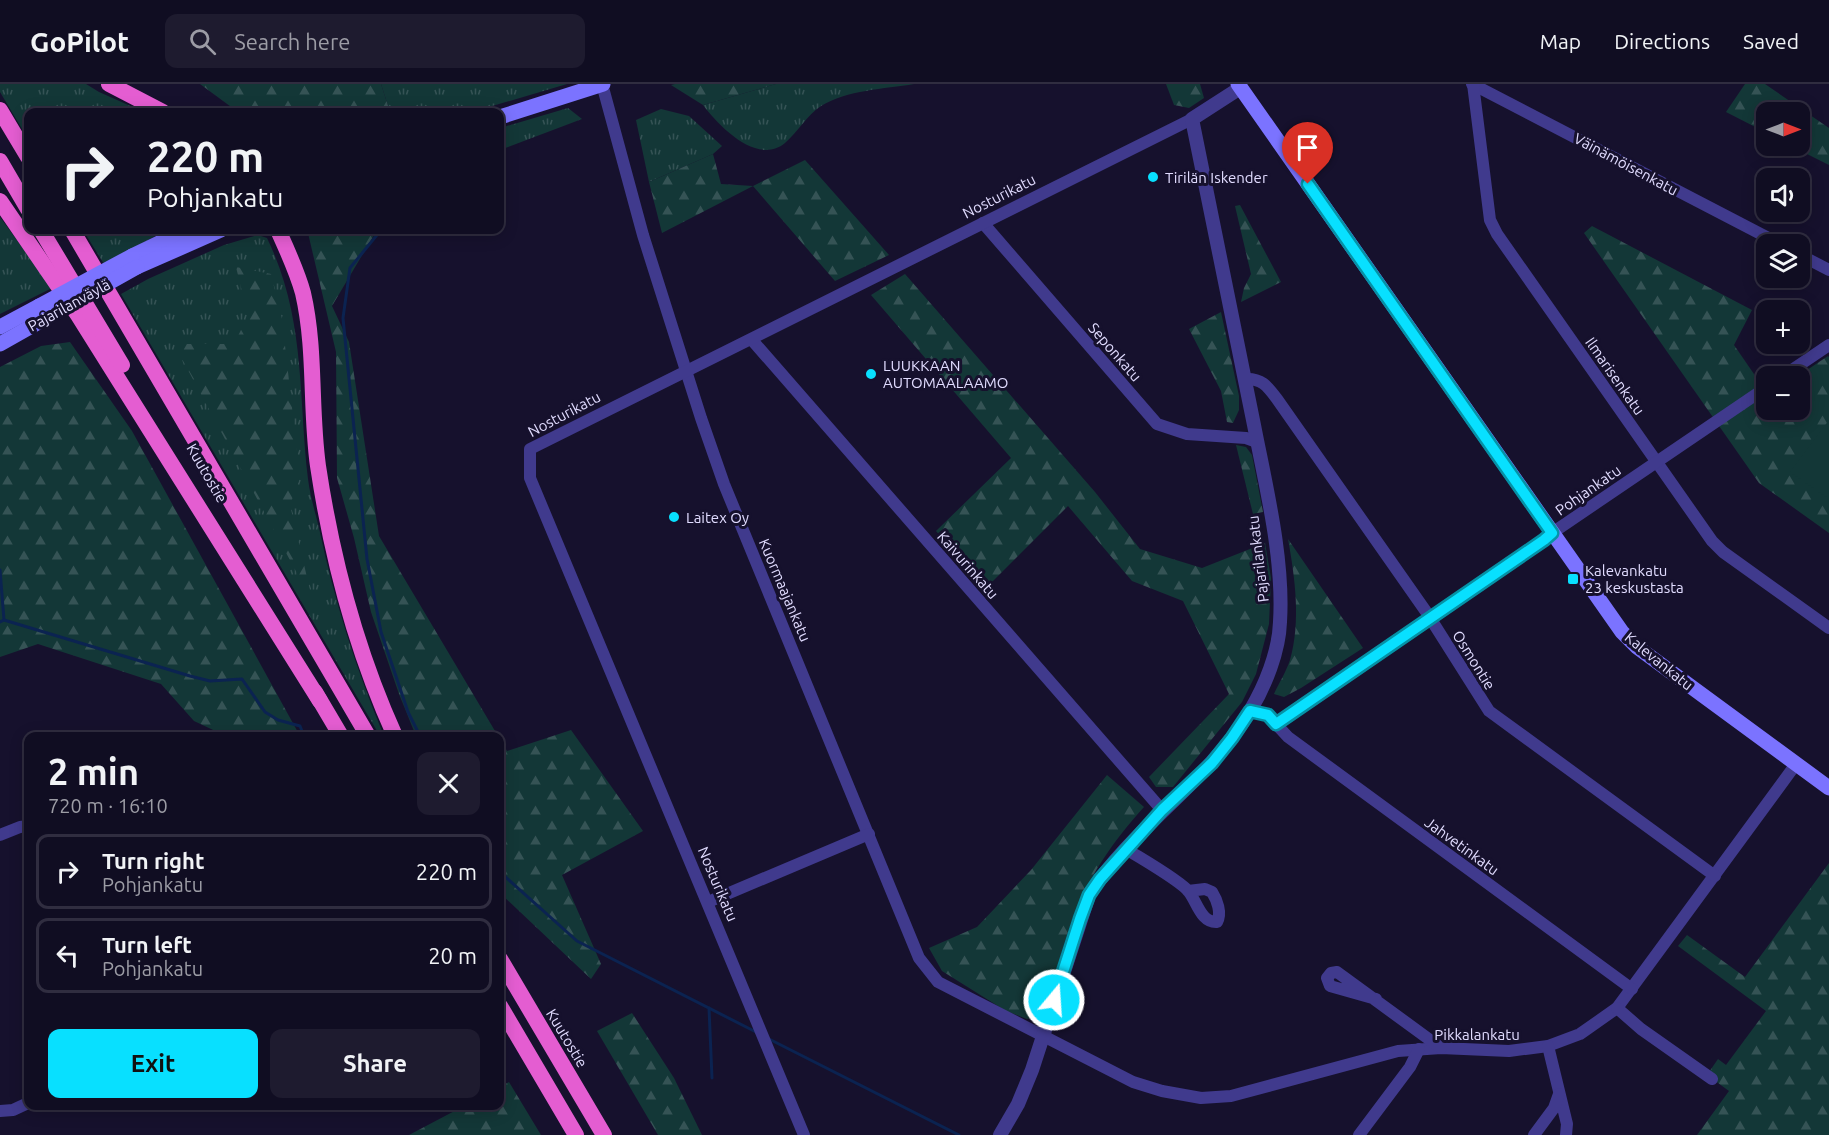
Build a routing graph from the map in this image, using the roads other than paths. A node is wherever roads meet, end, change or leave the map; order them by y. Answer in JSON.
{"nodes":[{"id":1,"x":109,"y":84,"type":"edge"},
{"id":2,"x":602,"y":84,"type":"edge"},
{"id":3,"x":1472,"y":84,"type":"edge"},
{"id":4,"x":1244,"y":85,"type":"edge"},
{"id":5,"x":155,"y":108,"type":"edge"},
{"id":6,"x":0,"y":110,"type":"edge"},
{"id":7,"x":504,"y":116,"type":"edge"},
{"id":8,"x":1192,"y":119,"type":"junction"},
{"id":9,"x":24,"y":150,"type":"edge"},
{"id":10,"x":0,"y":161,"type":"edge"},
{"id":11,"x":0,"y":201,"type":"edge"},
{"id":12,"x":24,"y":202,"type":"edge"},
{"id":13,"x":983,"y":222,"type":"junction"},
{"id":14,"x":43,"y":234,"type":"edge"},
{"id":15,"x":74,"y":234,"type":"edge"},
{"id":16,"x":179,"y":234,"type":"edge"},
{"id":17,"x":210,"y":234,"type":"edge"},
{"id":18,"x":280,"y":234,"type":"edge"},
{"id":19,"x":1761,"y":234,"type":"edge"},
{"id":20,"x":1810,"y":260,"type":"edge"},
{"id":21,"x":135,"y":261,"type":"junction"},
{"id":22,"x":1829,"y":270,"type":"edge"},
{"id":23,"x":43,"y":312,"type":"junction"},
{"id":24,"x":0,"y":327,"type":"edge"},
{"id":25,"x":752,"y":340,"type":"junction"},
{"id":26,"x":0,"y":344,"type":"edge"},
{"id":27,"x":1829,"y":345,"type":"edge"},
{"id":28,"x":1798,"y":366,"type":"edge"},
{"id":29,"x":686,"y":370,"type":"junction"},
{"id":30,"x":1245,"y":379,"type":"junction"},
{"id":31,"x":1756,"y":394,"type":"edge"},
{"id":32,"x":1257,"y":442,"type":"junction"},
{"id":33,"x":1657,"y":461,"type":"junction"},
{"id":34,"x":1552,"y":533,"type":"junction"},
{"id":35,"x":1430,"y":618,"type":"junction"},
{"id":36,"x":1829,"y":628,"type":"edge"},
{"id":37,"x":320,"y":701,"type":"junction"},
{"id":38,"x":1250,"y":711,"type":"junction"},
{"id":39,"x":1276,"y":724,"type":"junction"},
{"id":40,"x":339,"y":732,"type":"edge"},
{"id":41,"x":366,"y":732,"type":"edge"},
{"id":42,"x":393,"y":732,"type":"edge"},
{"id":43,"x":1796,"y":764,"type":"junction"},
{"id":44,"x":1829,"y":788,"type":"edge"},
{"id":45,"x":1162,"y":810,"type":"junction"},
{"id":46,"x":24,"y":826,"type":"edge"},
{"id":47,"x":869,"y":834,"type":"junction"},
{"id":48,"x":0,"y":835,"type":"edge"},
{"id":49,"x":1126,"y":849,"type":"junction"},
{"id":50,"x":1715,"y":876,"type":"junction"},
{"id":51,"x":1188,"y":891,"type":"dead end"},
{"id":52,"x":708,"y":902,"type":"junction"},
{"id":53,"x":504,"y":957,"type":"edge"},
{"id":54,"x":504,"y":966,"type":"edge"},
{"id":55,"x":1632,"y":989,"type":"junction"},
{"id":56,"x":1376,"y":999,"type":"dead end"},
{"id":57,"x":1617,"y":1008,"type":"junction"},
{"id":58,"x":504,"y":1013,"type":"edge"},
{"id":59,"x":1042,"y":1035,"type":"junction"},
{"id":60,"x":1548,"y":1046,"type":"junction"},
{"id":61,"x":1441,"y":1048,"type":"junction"},
{"id":62,"x":1419,"y":1049,"type":"junction"},
{"id":63,"x":1712,"y":1079,"type":"dead end"},
{"id":64,"x":1558,"y":1094,"type":"junction"},
{"id":65,"x":581,"y":1096,"type":"junction"},
{"id":66,"x":24,"y":1105,"type":"edge"},
{"id":67,"x":0,"y":1112,"type":"edge"},
{"id":68,"x":576,"y":1135,"type":"edge"},
{"id":69,"x":604,"y":1135,"type":"edge"},
{"id":70,"x":804,"y":1135,"type":"edge"},
{"id":71,"x":1000,"y":1135,"type":"edge"},
{"id":72,"x":1359,"y":1135,"type":"edge"},
{"id":73,"x":1534,"y":1135,"type":"edge"},
{"id":74,"x":1566,"y":1135,"type":"edge"}],
"edges":[{"from":1,"to":5,"type":"highway"},
{"from":2,"to":7,"type":"main road"},
{"from":2,"to":29,"type":"street","name":"Kuormaajankatu"},
{"from":3,"to":19,"type":"street","name":"Väinämöisenkatu"},
{"from":3,"to":33,"type":"street","name":"Ilmarisenkatu"},
{"from":4,"to":8,"type":"street","name":"Nosturikatu"},
{"from":4,"to":34,"type":"main road","name":"Kalevankatu"},
{"from":6,"to":9,"type":"highway"},
{"from":8,"to":13,"type":"street","name":"Nosturikatu"},
{"from":8,"to":30,"type":"street","name":"Pajarilankatu"},
{"from":10,"to":12,"type":"highway"},
{"from":11,"to":37,"type":"highway"},
{"from":13,"to":25,"type":"street","name":"Nosturikatu"},
{"from":13,"to":32,"type":"street","name":"Seponkatu"},
{"from":14,"to":37,"type":"highway","name":"Kuutostie"},
{"from":15,"to":41,"type":"highway","name":"Kuutostie"},
{"from":16,"to":21,"type":"main road"},
{"from":17,"to":21,"type":"main road"},
{"from":18,"to":42,"type":"highway"},
{"from":20,"to":22,"type":"street"},
{"from":21,"to":23,"type":"main road","name":"Pajarilanväylä","bridge":true},
{"from":23,"to":24,"type":"main road","name":"Pajarilanväylä"},
{"from":23,"to":26,"type":"main road","name":"Pajarilanväylä"},
{"from":25,"to":29,"type":"street","name":"Nosturikatu"},
{"from":25,"to":45,"type":"street","name":"Kaivurinkatu"},
{"from":27,"to":28,"type":"street"},
{"from":29,"to":47,"type":"street","name":"Kuormaajankatu"},
{"from":29,"to":52,"type":"street","name":"Nosturikatu"},
{"from":30,"to":32,"type":"street","name":"Pajarilankatu"},
{"from":30,"to":35,"type":"street","name":"Osmontie"},
{"from":31,"to":33,"type":"street","name":"Pohjankatu"},
{"from":32,"to":38,"type":"street","name":"Pajarilankatu"},
{"from":33,"to":34,"type":"street","name":"Pohjankatu"},
{"from":33,"to":36,"type":"street","name":"Ilmarisenkatu"},
{"from":34,"to":35,"type":"street","name":"Pohjankatu"},
{"from":34,"to":43,"type":"main road","name":"Kalevankatu"},
{"from":35,"to":39,"type":"street","name":"Pohjankatu"},
{"from":35,"to":50,"type":"street","name":"Osmontie"},
{"from":37,"to":40,"type":"highway","name":"Kuutostie"},
{"from":38,"to":39,"type":"street"},
{"from":38,"to":45,"type":"street","name":"Pajarilankatu"},
{"from":39,"to":55,"type":"street","name":"Jahvetinkatu"},
{"from":43,"to":44,"type":"main road","name":"Kalevankatu"},
{"from":43,"to":50,"type":"street","name":"Pikkalankatu"},
{"from":45,"to":49,"type":"street","name":"Pajarilankatu"},
{"from":46,"to":48,"type":"street"},
{"from":47,"to":52,"type":"street"},
{"from":47,"to":59,"type":"street","name":"Kuormaajankatu"},
{"from":49,"to":51,"type":"street"},
{"from":49,"to":59,"type":"street","name":"Pajarilankatu"},
{"from":50,"to":55,"type":"street","name":"Pikkalankatu"},
{"from":52,"to":70,"type":"street","name":"Nosturikatu"},
{"from":53,"to":65,"type":"highway"},
{"from":54,"to":65,"type":"highway","name":"Kuutostie"},
{"from":55,"to":57,"type":"street","name":"Pikkalankatu"},
{"from":56,"to":61,"type":"street"},
{"from":57,"to":60,"type":"street","name":"Pikkalankatu"},
{"from":57,"to":63,"type":"street"},
{"from":58,"to":68,"type":"highway"},
{"from":59,"to":62,"type":"street","name":"Pikkalankatu"},
{"from":59,"to":71,"type":"street","name":"Pajarilankatu"},
{"from":60,"to":61,"type":"street","name":"Pikkalankatu"},
{"from":60,"to":64,"type":"street"},
{"from":61,"to":62,"type":"street","name":"Pikkalankatu"},
{"from":62,"to":72,"type":"street"},
{"from":64,"to":73,"type":"street"},
{"from":64,"to":74,"type":"street"},
{"from":65,"to":69,"type":"highway","name":"Kuutostie"},
{"from":66,"to":67,"type":"street"}]}
